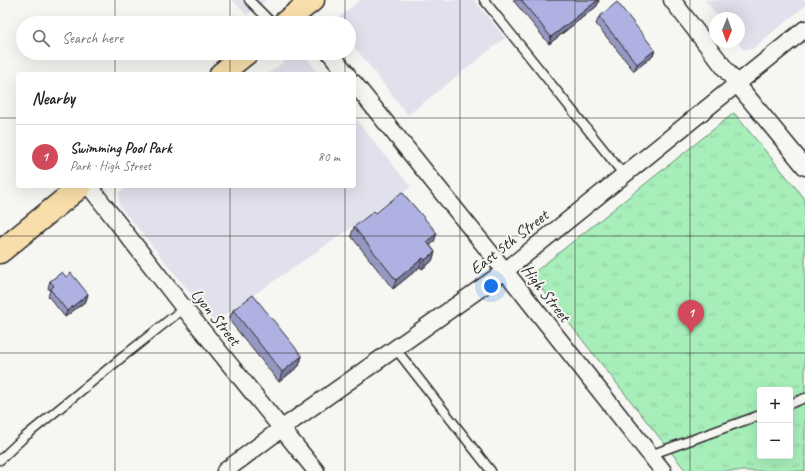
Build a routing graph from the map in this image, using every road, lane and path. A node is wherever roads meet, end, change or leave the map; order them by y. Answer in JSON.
{"nodes":[{"id":1,"x":249,"y":0,"type":"edge"},
{"id":2,"x":484,"y":0,"type":"edge"},
{"id":3,"x":672,"y":0,"type":"edge"},
{"id":4,"x":265,"y":16,"type":"edge"},
{"id":5,"x":805,"y":29,"type":"edge"},
{"id":6,"x":238,"y":60,"type":"edge"},
{"id":7,"x":336,"y":60,"type":"edge"},
{"id":8,"x":223,"y":72,"type":"edge"},
{"id":9,"x":345,"y":72,"type":"edge"},
{"id":10,"x":737,"y":84,"type":"junction"},
{"id":11,"x":356,"y":85,"type":"edge"},
{"id":12,"x":805,"y":167,"type":"edge"},
{"id":13,"x":624,"y":175,"type":"junction"},
{"id":14,"x":79,"y":188,"type":"edge"},
{"id":15,"x":91,"y":188,"type":"edge"},
{"id":16,"x":0,"y":252,"type":"edge"},
{"id":17,"x":505,"y":271,"type":"junction"},
{"id":18,"x":184,"y":308,"type":"junction"},
{"id":19,"x":395,"y":348,"type":"junction"},
{"id":20,"x":805,"y":398,"type":"edge"},
{"id":21,"x":793,"y":403,"type":"edge"},
{"id":22,"x":757,"y":416,"type":"edge"},
{"id":23,"x":281,"y":429,"type":"junction"},
{"id":24,"x":650,"y":455,"type":"junction"},
{"id":25,"x":0,"y":460,"type":"edge"},
{"id":26,"x":225,"y":471,"type":"edge"},
{"id":27,"x":316,"y":471,"type":"edge"},
{"id":28,"x":491,"y":471,"type":"edge"},
{"id":29,"x":663,"y":471,"type":"edge"}],
"edges":[{"from":1,"to":4,"type":"lane"},
{"from":2,"to":13,"type":"lane"},
{"from":3,"to":10,"type":"street"},
{"from":5,"to":10,"type":"street","name":"East 5th Street"},
{"from":6,"to":8,"type":"main road"},
{"from":7,"to":9,"type":"street"},
{"from":10,"to":12,"type":"street"},
{"from":10,"to":13,"type":"street","name":"East 5th Street"},
{"from":11,"to":17,"type":"street","name":"High Street"},
{"from":13,"to":17,"type":"street","name":"East 5th Street"},
{"from":14,"to":16,"type":"main road"},
{"from":15,"to":18,"type":"street","name":"Lyon Street"},
{"from":17,"to":19,"type":"street","name":"East 5th Street"},
{"from":17,"to":24,"type":"street","name":"High Street"},
{"from":18,"to":23,"type":"street","name":"Lyon Street"},
{"from":18,"to":25,"type":"lane"},
{"from":19,"to":23,"type":"street","name":"East 5th Street"},
{"from":19,"to":28,"type":"lane"},
{"from":20,"to":21,"type":"lane"},
{"from":22,"to":24,"type":"lane"},
{"from":23,"to":26,"type":"street","name":"East 5th Street"},
{"from":23,"to":27,"type":"street","name":"Lyon Street"},
{"from":24,"to":29,"type":"street","name":"High Street"}]}
